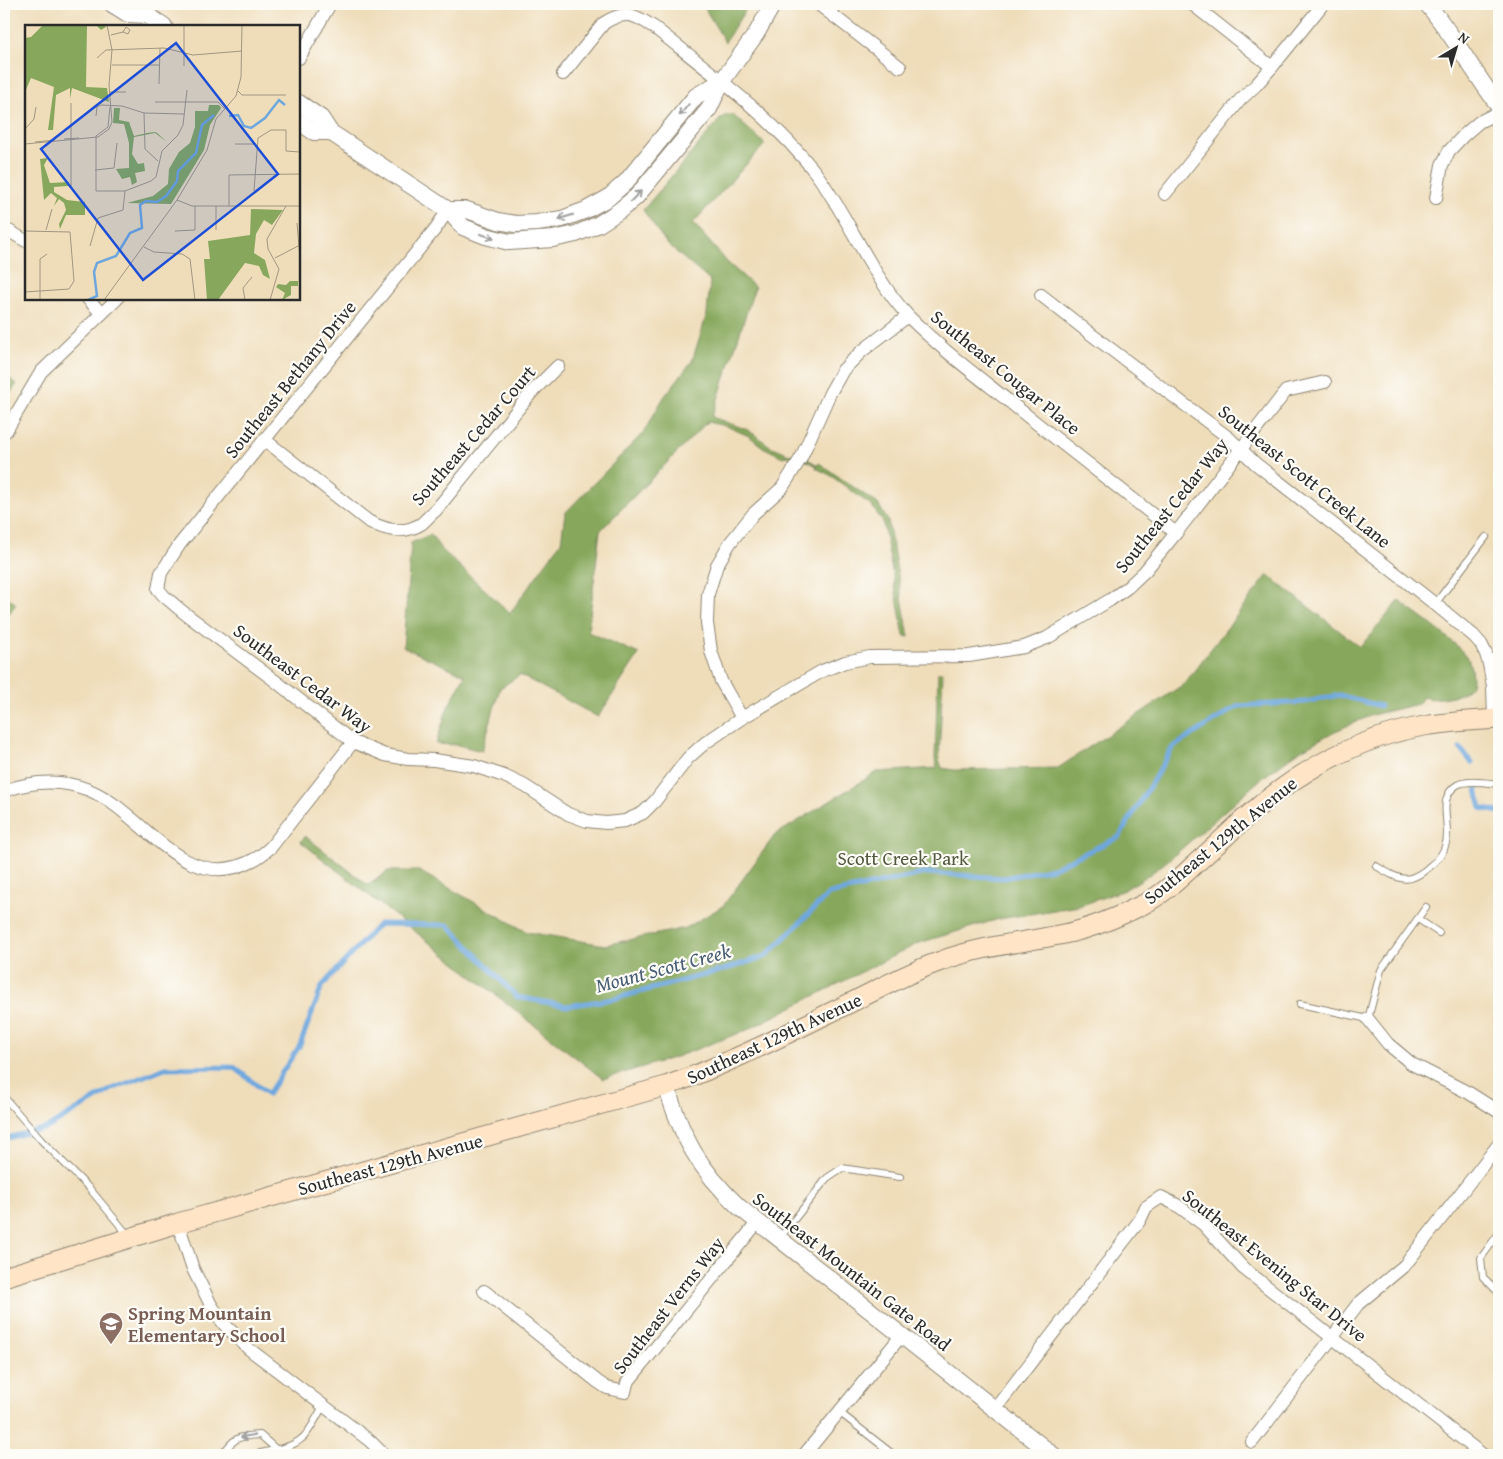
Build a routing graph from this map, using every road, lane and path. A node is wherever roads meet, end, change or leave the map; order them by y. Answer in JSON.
{"nodes":[{"id":1,"x":112,"y":4,"type":"edge"},
{"id":2,"x":330,"y":4,"type":"edge"},
{"id":3,"x":773,"y":4,"type":"edge"},
{"id":4,"x":818,"y":4,"type":"edge"},
{"id":5,"x":1192,"y":4,"type":"edge"},
{"id":6,"x":1323,"y":4,"type":"edge"},
{"id":7,"x":1427,"y":4,"type":"edge"},
{"id":8,"x":143,"y":10,"type":"edge"},
{"id":9,"x":163,"y":25,"type":"edge"},
{"id":10,"x":300,"y":56,"type":"edge"},
{"id":11,"x":900,"y":67,"type":"dead end"},
{"id":12,"x":1272,"y":67,"type":"junction"},
{"id":13,"x":563,"y":74,"type":"dead end"},
{"id":14,"x":722,"y":81,"type":"junction"},
{"id":15,"x":300,"y":104,"type":"edge"},
{"id":16,"x":1499,"y":106,"type":"edge"},
{"id":17,"x":1499,"y":112,"type":"edge"},
{"id":18,"x":300,"y":123,"type":"edge"},
{"id":19,"x":330,"y":132,"type":"junction"},
{"id":20,"x":1165,"y":194,"type":"dead end"},
{"id":21,"x":1436,"y":198,"type":"dead end"},
{"id":22,"x":448,"y":210,"type":"junction"},
{"id":23,"x":9,"y":231,"type":"dead end"},
{"id":24,"x":25,"y":239,"type":"edge"},
{"id":25,"x":1041,"y":294,"type":"dead end"},
{"id":26,"x":89,"y":300,"type":"edge"},
{"id":27,"x":117,"y":300,"type":"edge"},
{"id":28,"x":101,"y":313,"type":"junction"},
{"id":29,"x":908,"y":316,"type":"junction"},
{"id":30,"x":558,"y":366,"type":"dead end"},
{"id":31,"x":1325,"y":382,"type":"dead end"},
{"id":32,"x":6,"y":431,"type":"dead end"},
{"id":33,"x":265,"y":440,"type":"junction"},
{"id":34,"x":1241,"y":449,"type":"junction"},
{"id":35,"x":1176,"y":533,"type":"junction"},
{"id":36,"x":1486,"y":537,"type":"dead end"},
{"id":37,"x":161,"y":573,"type":"joint"},
{"id":38,"x":1435,"y":604,"type":"junction"},
{"id":39,"x":742,"y":718,"type":"junction"},
{"id":40,"x":1497,"y":719,"type":"edge"},
{"id":41,"x":353,"y":742,"type":"junction"},
{"id":42,"x":1499,"y":784,"type":"edge"},
{"id":43,"x":4,"y":791,"type":"edge"},
{"id":44,"x":1376,"y":866,"type":"dead end"},
{"id":45,"x":1426,"y":907,"type":"dead end"},
{"id":46,"x":1418,"y":918,"type":"junction"},
{"id":47,"x":1440,"y":933,"type":"dead end"},
{"id":48,"x":1300,"y":1004,"type":"dead end"},
{"id":49,"x":1368,"y":1019,"type":"junction"},
{"id":50,"x":666,"y":1086,"type":"junction"},
{"id":51,"x":4,"y":1097,"type":"edge"},
{"id":52,"x":1499,"y":1112,"type":"edge"},
{"id":53,"x":1499,"y":1144,"type":"edge"},
{"id":54,"x":900,"y":1177,"type":"dead end"},
{"id":55,"x":178,"y":1223,"type":"junction"},
{"id":56,"x":757,"y":1223,"type":"junction"},
{"id":57,"x":1499,"y":1233,"type":"edge"},
{"id":58,"x":130,"y":1238,"type":"junction"},
{"id":59,"x":778,"y":1240,"type":"junction"},
{"id":60,"x":4,"y":1277,"type":"edge"},
{"id":61,"x":484,"y":1291,"type":"dead end"},
{"id":62,"x":1499,"y":1293,"type":"edge"},
{"id":63,"x":902,"y":1336,"type":"junction"},
{"id":64,"x":1332,"y":1336,"type":"junction"},
{"id":65,"x":323,"y":1406,"type":"junction"},
{"id":66,"x":995,"y":1409,"type":"junction"},
{"id":67,"x":839,"y":1412,"type":"junction"},
{"id":68,"x":1252,"y":1442,"type":"dead end"},
{"id":69,"x":276,"y":1448,"type":"junction"},
{"id":70,"x":222,"y":1455,"type":"edge"},
{"id":71,"x":253,"y":1455,"type":"edge"},
{"id":72,"x":384,"y":1455,"type":"edge"},
{"id":73,"x":804,"y":1455,"type":"edge"},
{"id":74,"x":894,"y":1455,"type":"edge"},
{"id":75,"x":1053,"y":1455,"type":"edge"},
{"id":76,"x":1483,"y":1455,"type":"edge"}],
"edges":[{"from":1,"to":8,"type":"street"},
{"from":2,"to":10,"type":"street"},
{"from":3,"to":14,"type":"street"},
{"from":4,"to":11,"type":"street"},
{"from":5,"to":12,"type":"street"},
{"from":6,"to":12,"type":"street"},
{"from":7,"to":16,"type":"street"},
{"from":8,"to":9,"type":"street"},
{"from":12,"to":20,"type":"street"},
{"from":13,"to":14,"type":"street","name":"Southeast Cougar Place"},
{"from":14,"to":22,"type":"street"},
{"from":14,"to":29,"type":"street","name":"Southeast Cougar Place"},
{"from":15,"to":19,"type":"street"},
{"from":17,"to":21,"type":"street"},
{"from":18,"to":19,"type":"street"},
{"from":19,"to":22,"type":"street"},
{"from":22,"to":33,"type":"street","name":"Southeast Bethany Drive"},
{"from":23,"to":24,"type":"street"},
{"from":25,"to":34,"type":"street","name":"Southeast Scott Creek Lane"},
{"from":26,"to":28,"type":"street"},
{"from":27,"to":28,"type":"street"},
{"from":28,"to":32,"type":"street"},
{"from":29,"to":35,"type":"street","name":"Southeast Cougar Place"},
{"from":29,"to":39,"type":"street"},
{"from":30,"to":33,"type":"street","name":"Southeast Cedar Court"},
{"from":31,"to":34,"type":"street","name":"Southeast Cedar Way"},
{"from":33,"to":37,"type":"street","name":"Southeast Bethany Drive"},
{"from":34,"to":35,"type":"street","name":"Southeast Cedar Way"},
{"from":34,"to":38,"type":"street","name":"Southeast Scott Creek Lane"},
{"from":35,"to":39,"type":"street","name":"Southeast Cedar Way"},
{"from":36,"to":38,"type":"lane"},
{"from":37,"to":41,"type":"street","name":"Southeast Cedar Way"},
{"from":38,"to":40,"type":"street","name":"Southeast Scott Creek Lane"},
{"from":39,"to":41,"type":"street","name":"Southeast Cedar Way"},
{"from":40,"to":50,"type":"main road","name":"Southeast 129th Avenue"},
{"from":41,"to":43,"type":"street"},
{"from":42,"to":44,"type":"lane"},
{"from":45,"to":46,"type":"lane"},
{"from":46,"to":47,"type":"lane"},
{"from":46,"to":49,"type":"lane"},
{"from":48,"to":49,"type":"lane"},
{"from":49,"to":52,"type":"street"},
{"from":50,"to":55,"type":"main road","name":"Southeast 129th Avenue"},
{"from":50,"to":56,"type":"street","name":"Southeast Mountain Gate Road"},
{"from":51,"to":58,"type":"lane"},
{"from":53,"to":64,"type":"street"},
{"from":54,"to":59,"type":"lane"},
{"from":55,"to":58,"type":"main road","name":"Southeast 129th Avenue"},
{"from":55,"to":65,"type":"street"},
{"from":56,"to":59,"type":"street","name":"Southeast Mountain Gate Road"},
{"from":56,"to":61,"type":"street","name":"Southeast Verns Way"},
{"from":57,"to":62,"type":"lane"},
{"from":58,"to":60,"type":"main road","name":"Southeast 129th Avenue"},
{"from":59,"to":63,"type":"street","name":"Southeast Mountain Gate Road"},
{"from":63,"to":66,"type":"street","name":"Southeast Mountain Gate Road"},
{"from":63,"to":67,"type":"street"},
{"from":64,"to":66,"type":"street","name":"Southeast Evening Star Drive"},
{"from":64,"to":68,"type":"street"},
{"from":64,"to":76,"type":"street","name":"Southeast Evening Star Drive"},
{"from":65,"to":69,"type":"lane"},
{"from":65,"to":72,"type":"street"},
{"from":66,"to":75,"type":"street","name":"Southeast Mountain Gate Road"},
{"from":67,"to":73,"type":"street"},
{"from":67,"to":74,"type":"lane"},
{"from":69,"to":70,"type":"lane","one_way":true},
{"from":69,"to":71,"type":"lane"}]}
